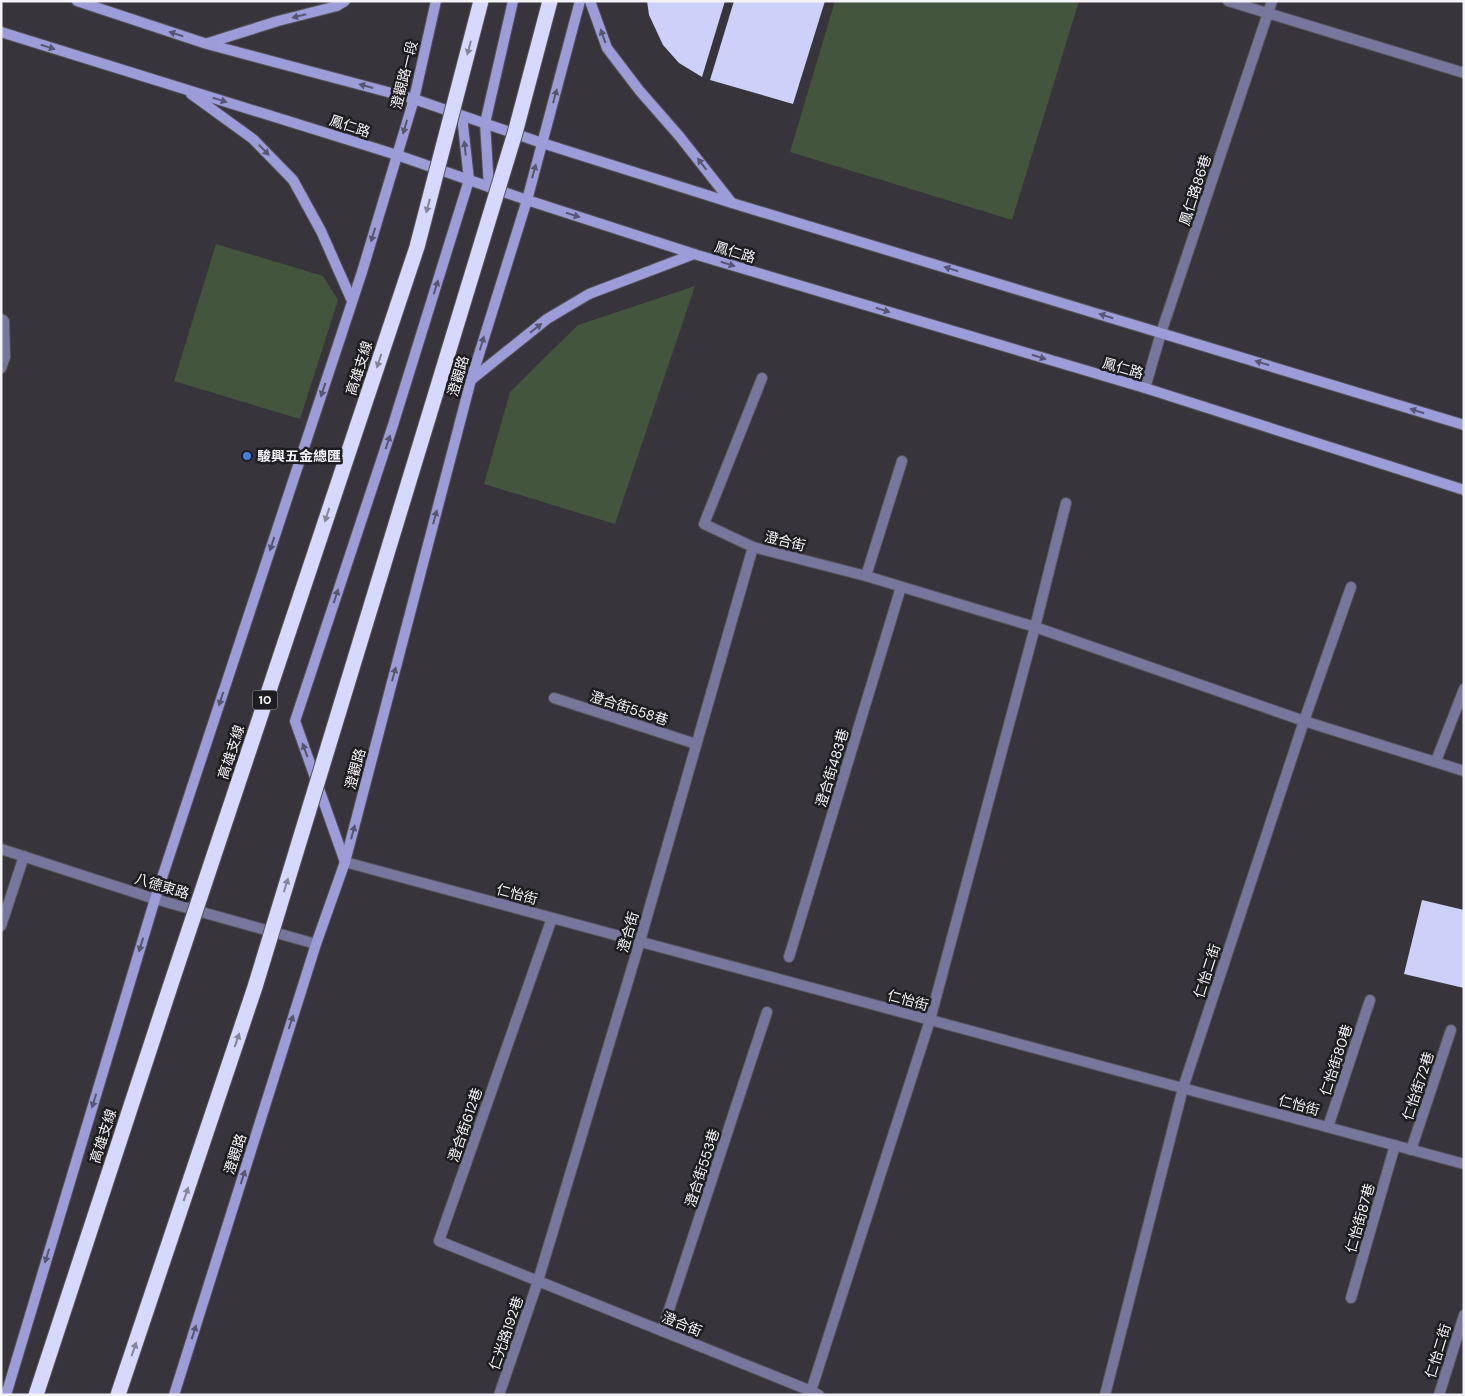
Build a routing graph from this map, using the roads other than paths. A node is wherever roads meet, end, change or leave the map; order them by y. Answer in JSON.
{"nodes":[{"id":1,"x":77,"y":1,"type":"edge"},
{"id":2,"x":345,"y":1,"type":"edge"},
{"id":3,"x":436,"y":1,"type":"edge"},
{"id":4,"x":481,"y":1,"type":"edge"},
{"id":5,"x":513,"y":1,"type":"edge"},
{"id":6,"x":550,"y":1,"type":"edge"},
{"id":7,"x":580,"y":1,"type":"edge"},
{"id":8,"x":590,"y":1,"type":"edge"},
{"id":9,"x":1228,"y":1,"type":"edge"},
{"id":10,"x":1272,"y":1,"type":"edge"},
{"id":11,"x":1268,"y":14,"type":"junction"},
{"id":12,"x":1,"y":32,"type":"edge"},
{"id":13,"x":207,"y":44,"type":"junction"},
{"id":14,"x":1464,"y":73,"type":"edge"},
{"id":15,"x":184,"y":88,"type":"junction"},
{"id":16,"x":414,"y":99,"type":"junction"},
{"id":17,"x":462,"y":116,"type":"junction"},
{"id":18,"x":485,"y":124,"type":"junction"},
{"id":19,"x":542,"y":143,"type":"junction"},
{"id":20,"x":397,"y":155,"type":"junction"},
{"id":21,"x":469,"y":180,"type":"junction"},
{"id":22,"x":488,"y":186,"type":"junction"},
{"id":23,"x":526,"y":200,"type":"junction"},
{"id":24,"x":732,"y":203,"type":"junction"},
{"id":25,"x":694,"y":254,"type":"junction"},
{"id":26,"x":352,"y":301,"type":"junction"},
{"id":27,"x":1,"y":318,"type":"edge"},
{"id":28,"x":1161,"y":333,"type":"junction"},
{"id":29,"x":1,"y":368,"type":"edge"},
{"id":30,"x":762,"y":378,"type":"dead end"},
{"id":31,"x":471,"y":380,"type":"junction"},
{"id":32,"x":1145,"y":388,"type":"junction"},
{"id":33,"x":1464,"y":425,"type":"edge"},
{"id":34,"x":902,"y":460,"type":"dead end"},
{"id":35,"x":1464,"y":490,"type":"edge"},
{"id":36,"x":1066,"y":503,"type":"dead end"},
{"id":37,"x":752,"y":546,"type":"junction"},
{"id":38,"x":866,"y":576,"type":"junction"},
{"id":39,"x":901,"y":587,"type":"junction"},
{"id":40,"x":1351,"y":587,"type":"dead end"},
{"id":41,"x":1035,"y":628,"type":"junction"},
{"id":42,"x":1464,"y":689,"type":"edge"},
{"id":43,"x":554,"y":698,"type":"dead end"},
{"id":44,"x":1304,"y":721,"type":"junction"},
{"id":45,"x":696,"y":744,"type":"junction"},
{"id":46,"x":1436,"y":761,"type":"junction"},
{"id":47,"x":1464,"y":771,"type":"edge"},
{"id":48,"x":1,"y":849,"type":"edge"},
{"id":49,"x":24,"y":856,"type":"junction"},
{"id":50,"x":345,"y":862,"type":"junction"},
{"id":51,"x":155,"y":899,"type":"junction"},
{"id":52,"x":552,"y":918,"type":"junction"},
{"id":53,"x":1,"y":926,"type":"edge"},
{"id":54,"x":640,"y":942,"type":"junction"},
{"id":55,"x":316,"y":944,"type":"junction"},
{"id":56,"x":789,"y":958,"type":"dead end"},
{"id":57,"x":1370,"y":1000,"type":"dead end"},
{"id":58,"x":767,"y":1012,"type":"dead end"},
{"id":59,"x":930,"y":1020,"type":"junction"},
{"id":60,"x":1451,"y":1030,"type":"dead end"},
{"id":61,"x":1183,"y":1088,"type":"junction"},
{"id":62,"x":1328,"y":1127,"type":"junction"},
{"id":63,"x":1395,"y":1145,"type":"junction"},
{"id":64,"x":1411,"y":1150,"type":"junction"},
{"id":65,"x":1464,"y":1164,"type":"edge"},
{"id":66,"x":538,"y":1281,"type":"junction"},
{"id":67,"x":1350,"y":1298,"type":"dead end"},
{"id":68,"x":1464,"y":1315,"type":"edge"},
{"id":69,"x":662,"y":1331,"type":"junction"},
{"id":70,"x":1461,"y":1334,"type":"edge"},
{"id":71,"x":5,"y":1388,"type":"edge"},
{"id":72,"x":813,"y":1394,"type":"edge"},
{"id":73,"x":36,"y":1395,"type":"edge"},
{"id":74,"x":118,"y":1395,"type":"edge"},
{"id":75,"x":174,"y":1395,"type":"edge"},
{"id":76,"x":499,"y":1395,"type":"edge"},
{"id":77,"x":1105,"y":1395,"type":"edge"},
{"id":78,"x":1439,"y":1395,"type":"edge"}],
"edges":[{"from":13,"to":1,"type":"main road","one_way":true},
{"from":2,"to":13,"type":"main road","one_way":true},
{"from":3,"to":16,"type":"main road","name":"澄觀路一段"},
{"from":4,"to":73,"type":"highway","name":"高雄支線","number":"10","one_way":true,"bridge":true},
{"from":5,"to":18,"type":"main road"},
{"from":74,"to":6,"type":"highway","one_way":true,"bridge":true},
{"from":19,"to":7,"type":"main road","one_way":true},
{"from":24,"to":8,"type":"main road","one_way":true},
{"from":9,"to":11,"type":"street"},
{"from":10,"to":11,"type":"street","name":"鳳仁路86巷"},
{"from":11,"to":14,"type":"street"},
{"from":11,"to":28,"type":"street","name":"鳳仁路86巷"},
{"from":12,"to":15,"type":"main road","name":"鳳仁路","one_way":true},
{"from":16,"to":13,"type":"main road","one_way":true},
{"from":15,"to":20,"type":"main road","name":"鳳仁路","one_way":true},
{"from":15,"to":26,"type":"main road","one_way":true},
{"from":16,"to":17,"type":"main road"},
{"from":16,"to":20,"type":"main road","name":"澄觀路一段","one_way":true},
{"from":17,"to":18,"type":"main road"},
{"from":21,"to":17,"type":"main road","one_way":true},
{"from":18,"to":19,"type":"main road"},
{"from":18,"to":22,"type":"main road"},
{"from":23,"to":19,"type":"main road","name":"澄觀路","one_way":true},
{"from":19,"to":24,"type":"main road"},
{"from":20,"to":21,"type":"main road","name":"鳳仁路"},
{"from":20,"to":26,"type":"main road","one_way":true},
{"from":21,"to":22,"type":"main road","name":"鳳仁路"},
{"from":50,"to":21,"type":"main road","one_way":true},
{"from":22,"to":23,"type":"main road","name":"鳳仁路"},
{"from":23,"to":25,"type":"main road","name":"鳳仁路","one_way":true},
{"from":31,"to":23,"type":"main road","name":"澄觀路","one_way":true},
{"from":28,"to":24,"type":"main road","one_way":true},
{"from":31,"to":25,"type":"main road","one_way":true},
{"from":25,"to":32,"type":"main road","name":"鳳仁路","one_way":true},
{"from":26,"to":51,"type":"main road","one_way":true},
{"from":27,"to":29,"type":"street"},
{"from":28,"to":32,"type":"street","name":"鳳仁路86巷"},
{"from":33,"to":28,"type":"main road","one_way":true},
{"from":30,"to":37,"type":"street"},
{"from":50,"to":31,"type":"main road","name":"澄觀路","one_way":true},
{"from":32,"to":35,"type":"main road","name":"鳳仁路"},
{"from":34,"to":38,"type":"street"},
{"from":36,"to":41,"type":"street"},
{"from":37,"to":38,"type":"street","name":"澄合街"},
{"from":37,"to":45,"type":"street","name":"澄合街"},
{"from":38,"to":39,"type":"street","name":"澄合街"},
{"from":39,"to":41,"type":"street","name":"澄合街"},
{"from":39,"to":56,"type":"street","name":"澄合街483巷"},
{"from":40,"to":44,"type":"street","name":"仁怡二街"},
{"from":41,"to":44,"type":"street"},
{"from":41,"to":59,"type":"street","name":"澄合街"},
{"from":42,"to":46,"type":"street"},
{"from":43,"to":45,"type":"street","name":"澄合街558巷"},
{"from":44,"to":46,"type":"street"},
{"from":44,"to":61,"type":"street","name":"仁怡二街"},
{"from":45,"to":54,"type":"street","name":"澄合街"},
{"from":46,"to":47,"type":"street"},
{"from":48,"to":49,"type":"street","name":"八德東路"},
{"from":49,"to":51,"type":"street","name":"八德東路"},
{"from":49,"to":53,"type":"street"},
{"from":50,"to":52,"type":"street","name":"仁怡街"},
{"from":50,"to":55,"type":"main road","name":"澄觀路"},
{"from":51,"to":55,"type":"street","name":"八德東路"},
{"from":51,"to":71,"type":"main road","one_way":true},
{"from":52,"to":54,"type":"street","name":"仁怡街"},
{"from":52,"to":66,"type":"street","name":"澄合街612巷"},
{"from":54,"to":59,"type":"street","name":"仁怡街"},
{"from":54,"to":66,"type":"street","name":"澄合街"},
{"from":75,"to":55,"type":"main road","name":"澄觀路","one_way":true},
{"from":57,"to":62,"type":"street","name":"仁怡街80巷"},
{"from":58,"to":69,"type":"street","name":"澄合街553巷"},
{"from":59,"to":61,"type":"street","name":"仁怡街"},
{"from":59,"to":72,"type":"street","name":"澄合街"},
{"from":60,"to":64,"type":"street","name":"仁怡街72巷"},
{"from":61,"to":62,"type":"street","name":"仁怡街"},
{"from":61,"to":77,"type":"street","name":"仁怡二街"},
{"from":62,"to":63,"type":"street","name":"仁怡街"},
{"from":63,"to":64,"type":"street","name":"仁怡街"},
{"from":63,"to":67,"type":"street","name":"仁怡街87巷"},
{"from":64,"to":65,"type":"street","name":"仁怡街"},
{"from":66,"to":69,"type":"street","name":"澄合街"},
{"from":66,"to":76,"type":"street","name":"仁光路192巷"},
{"from":68,"to":70,"type":"street","name":"仁怡二街"},
{"from":69,"to":72,"type":"street","name":"澄合街"},
{"from":70,"to":78,"type":"street","name":"仁怡二街"}]}
